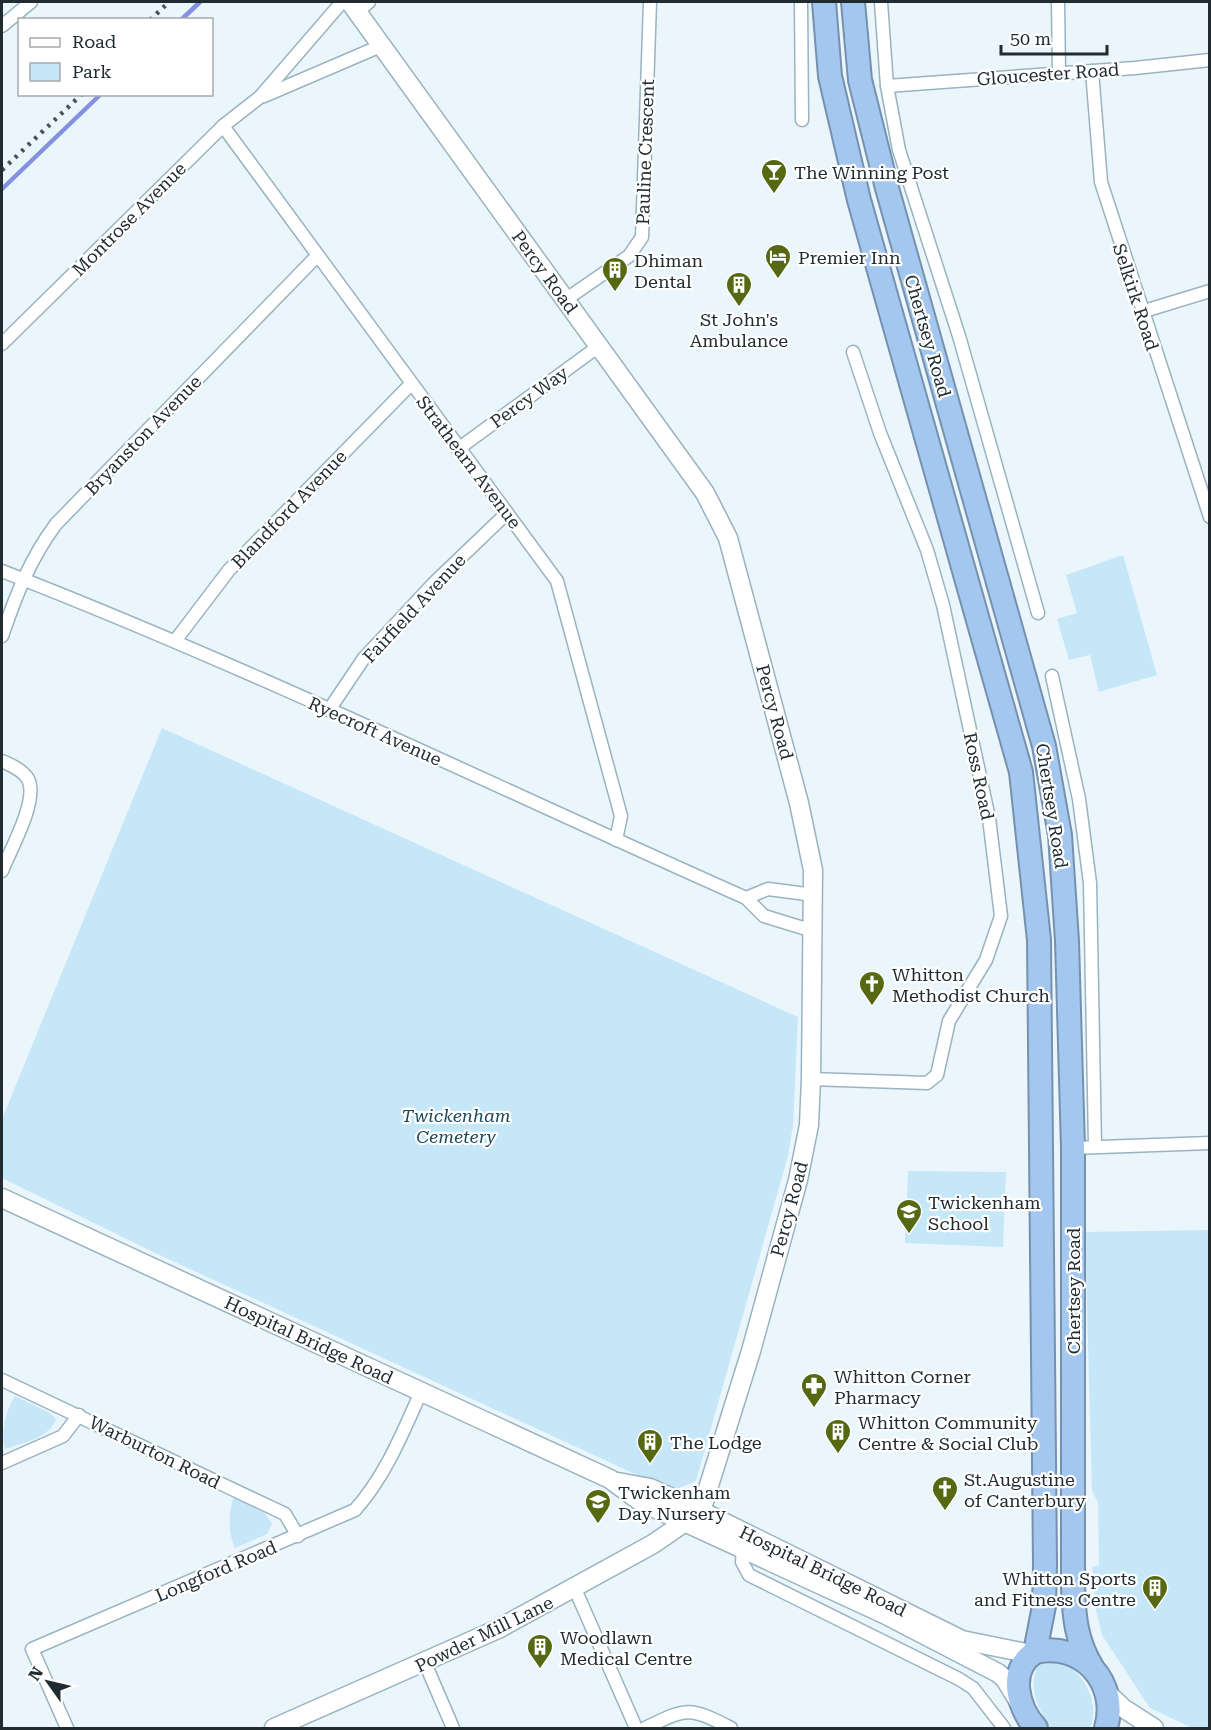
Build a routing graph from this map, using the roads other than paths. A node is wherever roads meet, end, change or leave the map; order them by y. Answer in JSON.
{"nodes":[{"id":1,"x":31,"y":2,"type":"edge"},
{"id":2,"x":342,"y":2,"type":"edge"},
{"id":3,"x":650,"y":2,"type":"edge"},
{"id":4,"x":801,"y":2,"type":"edge"},
{"id":5,"x":824,"y":2,"type":"edge"},
{"id":6,"x":853,"y":2,"type":"edge"},
{"id":7,"x":881,"y":2,"type":"edge"},
{"id":8,"x":1058,"y":2,"type":"edge"},
{"id":9,"x":359,"y":5,"type":"edge"},
{"id":10,"x":2,"y":26,"type":"edge"},
{"id":11,"x":383,"y":45,"type":"junction"},
{"id":12,"x":1209,"y":60,"type":"edge"},
{"id":13,"x":1092,"y":71,"type":"junction"},
{"id":14,"x":1059,"y":73,"type":"junction"},
{"id":15,"x":886,"y":86,"type":"junction"},
{"id":16,"x":260,"y":97,"type":"junction"},
{"id":17,"x":802,"y":120,"type":"dead end"},
{"id":18,"x":223,"y":126,"type":"junction"},
{"id":19,"x":318,"y":256,"type":"junction"},
{"id":20,"x":1209,"y":291,"type":"edge"},
{"id":21,"x":565,"y":300,"type":"junction"},
{"id":22,"x":1141,"y":312,"type":"junction"},
{"id":23,"x":2,"y":344,"type":"edge"},
{"id":24,"x":599,"y":346,"type":"junction"},
{"id":25,"x":854,"y":352,"type":"dead end"},
{"id":26,"x":411,"y":384,"type":"junction"},
{"id":27,"x":458,"y":449,"type":"junction"},
{"id":28,"x":507,"y":513,"type":"junction"},
{"id":29,"x":1209,"y":517,"type":"edge"},
{"id":30,"x":2,"y":571,"type":"edge"},
{"id":31,"x":22,"y":579,"type":"junction"},
{"id":32,"x":1038,"y":613,"type":"dead end"},
{"id":33,"x":2,"y":636,"type":"edge"},
{"id":34,"x":175,"y":641,"type":"junction"},
{"id":35,"x":1052,"y":676,"type":"dead end"},
{"id":36,"x":329,"y":710,"type":"junction"},
{"id":37,"x":2,"y":761,"type":"edge"},
{"id":38,"x":616,"y":840,"type":"junction"},
{"id":39,"x":2,"y":871,"type":"edge"},
{"id":40,"x":814,"y":895,"type":"junction"},
{"id":41,"x":746,"y":898,"type":"junction"},
{"id":42,"x":813,"y":932,"type":"junction"},
{"id":43,"x":811,"y":1079,"type":"junction"},
{"id":44,"x":1209,"y":1143,"type":"edge"},
{"id":45,"x":1095,"y":1146,"type":"junction"},
{"id":46,"x":1073,"y":1148,"type":"junction"},
{"id":47,"x":2,"y":1198,"type":"edge"},
{"id":48,"x":2,"y":1380,"type":"edge"},
{"id":49,"x":421,"y":1392,"type":"junction"},
{"id":50,"x":79,"y":1415,"type":"junction"},
{"id":51,"x":2,"y":1463,"type":"edge"},
{"id":52,"x":616,"y":1482,"type":"junction"},
{"id":53,"x":701,"y":1511,"type":"junction"},
{"id":54,"x":686,"y":1523,"type":"junction"},
{"id":55,"x":298,"y":1536,"type":"junction"},
{"id":56,"x":743,"y":1550,"type":"junction"},
{"id":57,"x":575,"y":1588,"type":"junction"},
{"id":58,"x":923,"y":1627,"type":"junction"},
{"id":59,"x":1033,"y":1653,"type":"junction"},
{"id":60,"x":909,"y":1654,"type":"junction"},
{"id":61,"x":425,"y":1663,"type":"junction"},
{"id":62,"x":1092,"y":1667,"type":"junction"},
{"id":63,"x":1103,"y":1689,"type":"junction"},
{"id":64,"x":1019,"y":1702,"type":"junction"},
{"id":65,"x":67,"y":1728,"type":"edge"},
{"id":66,"x":274,"y":1728,"type":"edge"},
{"id":67,"x":453,"y":1728,"type":"edge"},
{"id":68,"x":636,"y":1728,"type":"edge"},
{"id":69,"x":645,"y":1728,"type":"edge"},
{"id":70,"x":731,"y":1728,"type":"edge"},
{"id":71,"x":1004,"y":1728,"type":"edge"},
{"id":72,"x":1036,"y":1728,"type":"edge"},
{"id":73,"x":1106,"y":1728,"type":"edge"},
{"id":74,"x":1154,"y":1728,"type":"edge"}],
"edges":[{"from":1,"to":10,"type":"street"},
{"from":2,"to":16,"type":"street","name":"Montrose Avenue"},
{"from":3,"to":21,"type":"street","name":"Pauline Crescent"},
{"from":4,"to":17,"type":"street"},
{"from":5,"to":59,"type":"highway","name":"Chertsey Road"},
{"from":6,"to":46,"type":"highway","name":"Chertsey Road"},
{"from":7,"to":15,"type":"street","name":"Chertsey Road"},
{"from":8,"to":14,"type":"street"},
{"from":9,"to":11,"type":"street","name":"Percy Road"},
{"from":11,"to":16,"type":"street","name":"Montrose Avenue"},
{"from":11,"to":21,"type":"street","name":"Percy Road"},
{"from":12,"to":13,"type":"street","name":"Gloucester Road"},
{"from":13,"to":14,"type":"street","name":"Gloucester Road"},
{"from":13,"to":22,"type":"street","name":"Selkirk Road"},
{"from":14,"to":15,"type":"street","name":"Gloucester Road"},
{"from":15,"to":32,"type":"street","name":"Chertsey Road"},
{"from":16,"to":18,"type":"street","name":"Montrose Avenue"},
{"from":18,"to":19,"type":"street","name":"Strathearn Avenue"},
{"from":18,"to":23,"type":"street","name":"Montrose Avenue"},
{"from":19,"to":26,"type":"street","name":"Strathearn Avenue"},
{"from":19,"to":31,"type":"street","name":"Bryanston Avenue"},
{"from":20,"to":22,"type":"street"},
{"from":21,"to":24,"type":"street","name":"Percy Road"},
{"from":22,"to":29,"type":"street","name":"Selkirk Road"},
{"from":24,"to":27,"type":"street","name":"Percy Way"},
{"from":24,"to":40,"type":"street","name":"Percy Road"},
{"from":25,"to":43,"type":"street","name":"Ross Road"},
{"from":26,"to":27,"type":"street","name":"Strathearn Avenue"},
{"from":26,"to":34,"type":"street","name":"Blandford Avenue"},
{"from":27,"to":28,"type":"street","name":"Strathearn Avenue"},
{"from":28,"to":36,"type":"street","name":"Fairfield Avenue"},
{"from":28,"to":38,"type":"street","name":"Strathearn Avenue"},
{"from":30,"to":31,"type":"street","name":"Ryecroft Avenue"},
{"from":31,"to":33,"type":"street","name":"Bryanston Avenue"},
{"from":31,"to":34,"type":"street","name":"Ryecroft Avenue"},
{"from":34,"to":36,"type":"street","name":"Ryecroft Avenue"},
{"from":35,"to":45,"type":"street","name":"Chertsey Road"},
{"from":36,"to":38,"type":"street","name":"Ryecroft Avenue"},
{"from":37,"to":39,"type":"street"},
{"from":38,"to":41,"type":"street","name":"Ryecroft Avenue"},
{"from":40,"to":41,"type":"street"},
{"from":40,"to":42,"type":"street","name":"Percy Road"},
{"from":41,"to":42,"type":"street","name":"Ryecroft Avenue"},
{"from":42,"to":43,"type":"street","name":"Percy Road"},
{"from":43,"to":53,"type":"street","name":"Percy Road"},
{"from":44,"to":45,"type":"street"},
{"from":45,"to":46,"type":"street"},
{"from":46,"to":62,"type":"highway","name":"Chertsey Road"},
{"from":47,"to":49,"type":"street","name":"Hospital Bridge Road"},
{"from":48,"to":50,"type":"street","name":"Warburton Road"},
{"from":49,"to":52,"type":"street","name":"Hospital Bridge Road"},
{"from":49,"to":55,"type":"street","name":"Longford Road"},
{"from":50,"to":51,"type":"street"},
{"from":50,"to":55,"type":"street","name":"Warburton Road"},
{"from":52,"to":53,"type":"street","name":"Hospital Bridge Road"},
{"from":52,"to":54,"type":"street","name":"Hospital Bridge Road"},
{"from":53,"to":54,"type":"street"},
{"from":53,"to":58,"type":"street","name":"Hospital Bridge Road"},
{"from":54,"to":56,"type":"street","name":"Hospital Bridge Road"},
{"from":54,"to":57,"type":"street","name":"Powder Mill Lane"},
{"from":55,"to":65,"type":"street","name":"Longford Road"},
{"from":56,"to":58,"type":"street","name":"Hospital Bridge Road"},
{"from":56,"to":60,"type":"street","name":"Hospital Bridge Road"},
{"from":57,"to":61,"type":"street","name":"Powder Mill Lane"},
{"from":57,"to":68,"type":"street"},
{"from":58,"to":59,"type":"street","name":"Hospital Bridge Road"},
{"from":58,"to":60,"type":"street","name":"Hospital Bridge Road"},
{"from":58,"to":64,"type":"street","name":"Hospital Bridge Road"},
{"from":59,"to":62,"type":"highway"},
{"from":59,"to":64,"type":"highway","name":"Chertsey Road"},
{"from":60,"to":71,"type":"street"},
{"from":61,"to":66,"type":"street","name":"Powder Mill Lane"},
{"from":61,"to":67,"type":"street"},
{"from":62,"to":63,"type":"highway","name":"Chertsey Road"},
{"from":63,"to":73,"type":"highway","name":"Chertsey Road"},
{"from":63,"to":74,"type":"street"},
{"from":64,"to":72,"type":"highway"},
{"from":69,"to":70,"type":"street"}]}
